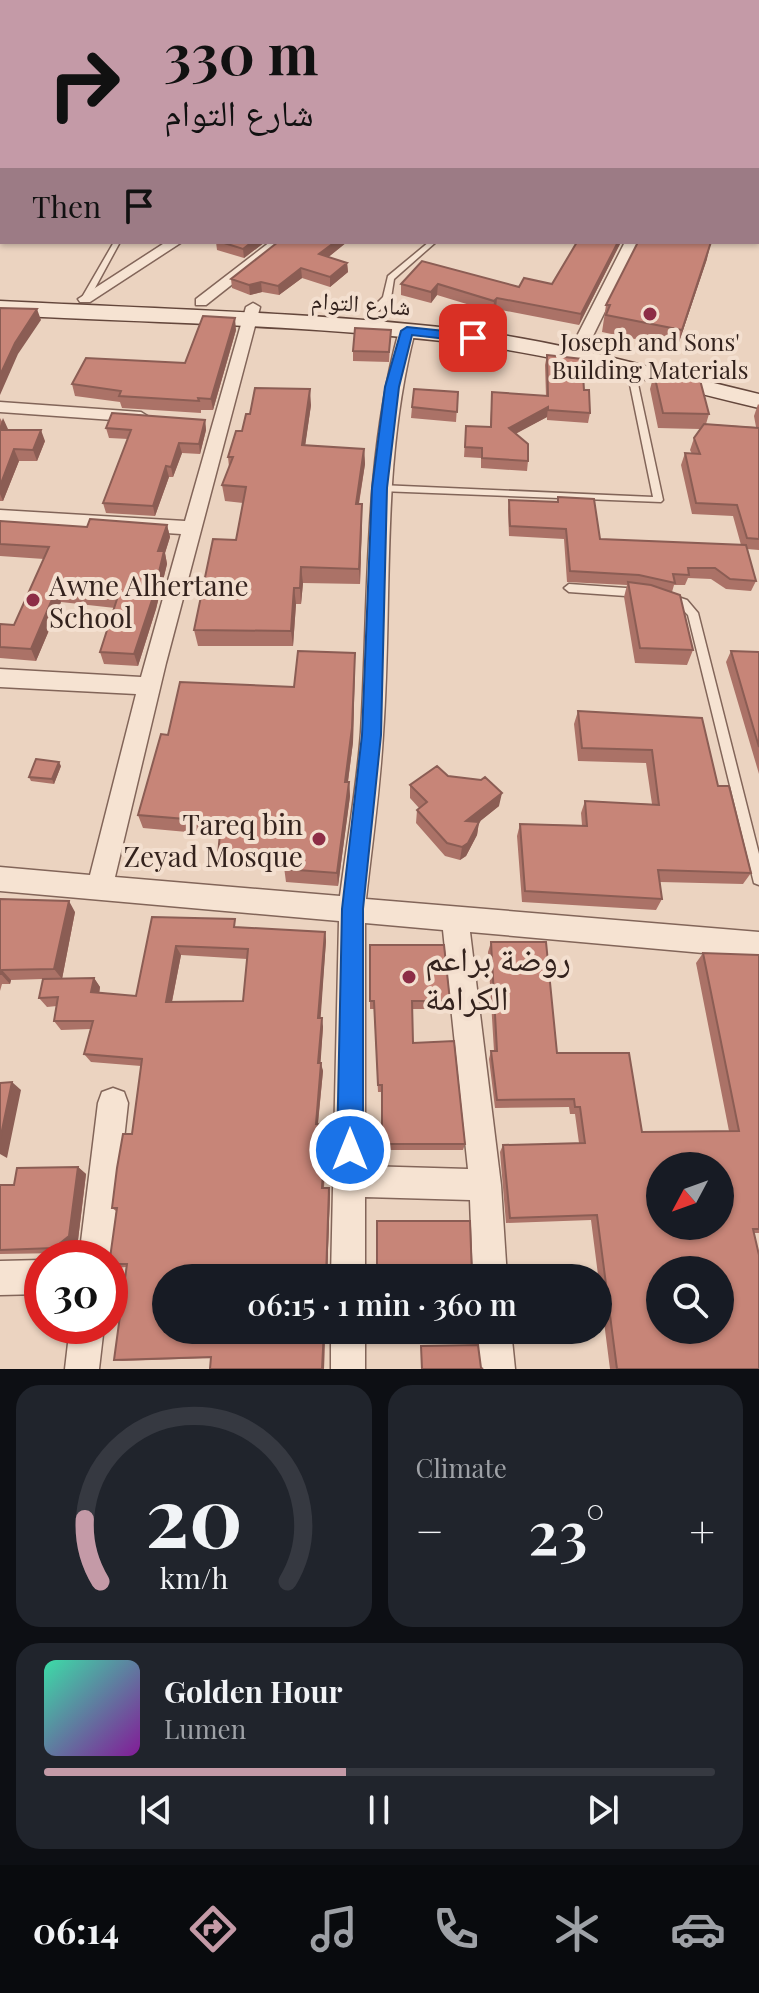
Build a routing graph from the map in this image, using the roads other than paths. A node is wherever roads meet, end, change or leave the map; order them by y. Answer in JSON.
{"nodes":[{"id":1,"x":116,"y":244,"type":"edge"},
{"id":2,"x":172,"y":244,"type":"edge"},
{"id":3,"x":276,"y":244,"type":"edge"},
{"id":4,"x":431,"y":244,"type":"edge"},
{"id":5,"x":631,"y":244,"type":"edge"},
{"id":6,"x":0,"y":295,"type":"edge"},
{"id":7,"x":85,"y":299,"type":"junction"},
{"id":8,"x":201,"y":302,"type":"junction"},
{"id":9,"x":0,"y":308,"type":"edge"},
{"id":10,"x":372,"y":313,"type":"junction"},
{"id":11,"x":251,"y":314,"type":"junction"},
{"id":12,"x":407,"y":331,"type":"junction"},
{"id":13,"x":582,"y":342,"type":"junction"},
{"id":14,"x":631,"y":370,"type":"junction"},
{"id":15,"x":759,"y":383,"type":"edge"},
{"id":16,"x":759,"y":401,"type":"edge"},
{"id":17,"x":0,"y":407,"type":"edge"},
{"id":18,"x":159,"y":418,"type":"edge"},
{"id":19,"x":380,"y":488,"type":"junction"},
{"id":20,"x":0,"y":516,"type":"edge"},
{"id":21,"x":194,"y":528,"type":"junction"},
{"id":22,"x":569,"y":588,"type":"dead end"},
{"id":23,"x":648,"y":594,"type":"edge"},
{"id":24,"x":663,"y":595,"type":"edge"},
{"id":25,"x":0,"y":678,"type":"edge"},
{"id":26,"x":149,"y":686,"type":"junction"},
{"id":27,"x":0,"y":879,"type":"edge"},
{"id":28,"x":759,"y":879,"type":"edge"},
{"id":29,"x":100,"y":887,"type":"junction"},
{"id":30,"x":352,"y":909,"type":"junction"},
{"id":31,"x":455,"y":918,"type":"junction"},
{"id":32,"x":759,"y":945,"type":"edge"},
{"id":33,"x":113,"y":1103,"type":"dead end"},
{"id":34,"x":349,"y":1181,"type":"junction"},
{"id":35,"x":485,"y":1185,"type":"junction"},
{"id":36,"x":97,"y":1240,"type":"edge"},
{"id":37,"x":348,"y":1264,"type":"edge"},
{"id":38,"x":489,"y":1264,"type":"edge"},
{"id":39,"x":24,"y":1277,"type":"edge"},
{"id":40,"x":0,"y":1278,"type":"edge"},
{"id":41,"x":85,"y":1344,"type":"edge"},
{"id":42,"x":348,"y":1344,"type":"edge"},
{"id":43,"x":495,"y":1344,"type":"edge"},
{"id":44,"x":82,"y":1369,"type":"edge"},
{"id":45,"x":348,"y":1369,"type":"edge"},
{"id":46,"x":498,"y":1369,"type":"edge"}],
"edges":[{"from":1,"to":7,"type":"lane"},
{"from":2,"to":7,"type":"street"},
{"from":3,"to":8,"type":"street"},
{"from":4,"to":10,"type":"lane"},
{"from":5,"to":13,"type":"street"},
{"from":6,"to":7,"type":"main road","name":"شارع التوام"},
{"from":7,"to":8,"type":"main road","name":"شارع التوام"},
{"from":8,"to":11,"type":"main road","name":"شارع التوام"},
{"from":9,"to":11,"type":"main road","name":"شارع التوام"},
{"from":10,"to":11,"type":"main road","name":"شارع التوام"},
{"from":10,"to":13,"type":"main road","name":"شارع التوام"},
{"from":11,"to":12,"type":"main road","name":"شارع التوام"},
{"from":11,"to":21,"type":"street"},
{"from":12,"to":14,"type":"main road","name":"شارع التوام"},
{"from":12,"to":19,"type":"street"},
{"from":13,"to":15,"type":"main road","name":"شارع التوام"},
{"from":14,"to":16,"type":"main road","name":"شارع التوام"},
{"from":14,"to":19,"type":"lane"},
{"from":17,"to":18,"type":"street"},
{"from":19,"to":30,"type":"street"},
{"from":20,"to":21,"type":"street"},
{"from":21,"to":26,"type":"street"},
{"from":22,"to":23,"type":"lane"},
{"from":24,"to":28,"type":"lane"},
{"from":25,"to":26,"type":"street"},
{"from":26,"to":29,"type":"street"},
{"from":27,"to":29,"type":"street"},
{"from":29,"to":30,"type":"street"},
{"from":30,"to":31,"type":"street"},
{"from":30,"to":34,"type":"street"},
{"from":31,"to":32,"type":"street"},
{"from":31,"to":35,"type":"street"},
{"from":33,"to":36,"type":"street"},
{"from":34,"to":35,"type":"street"},
{"from":34,"to":37,"type":"street"},
{"from":35,"to":38,"type":"street"},
{"from":39,"to":40,"type":"street"},
{"from":41,"to":44,"type":"street"},
{"from":42,"to":45,"type":"street"},
{"from":43,"to":46,"type":"street"}]}
